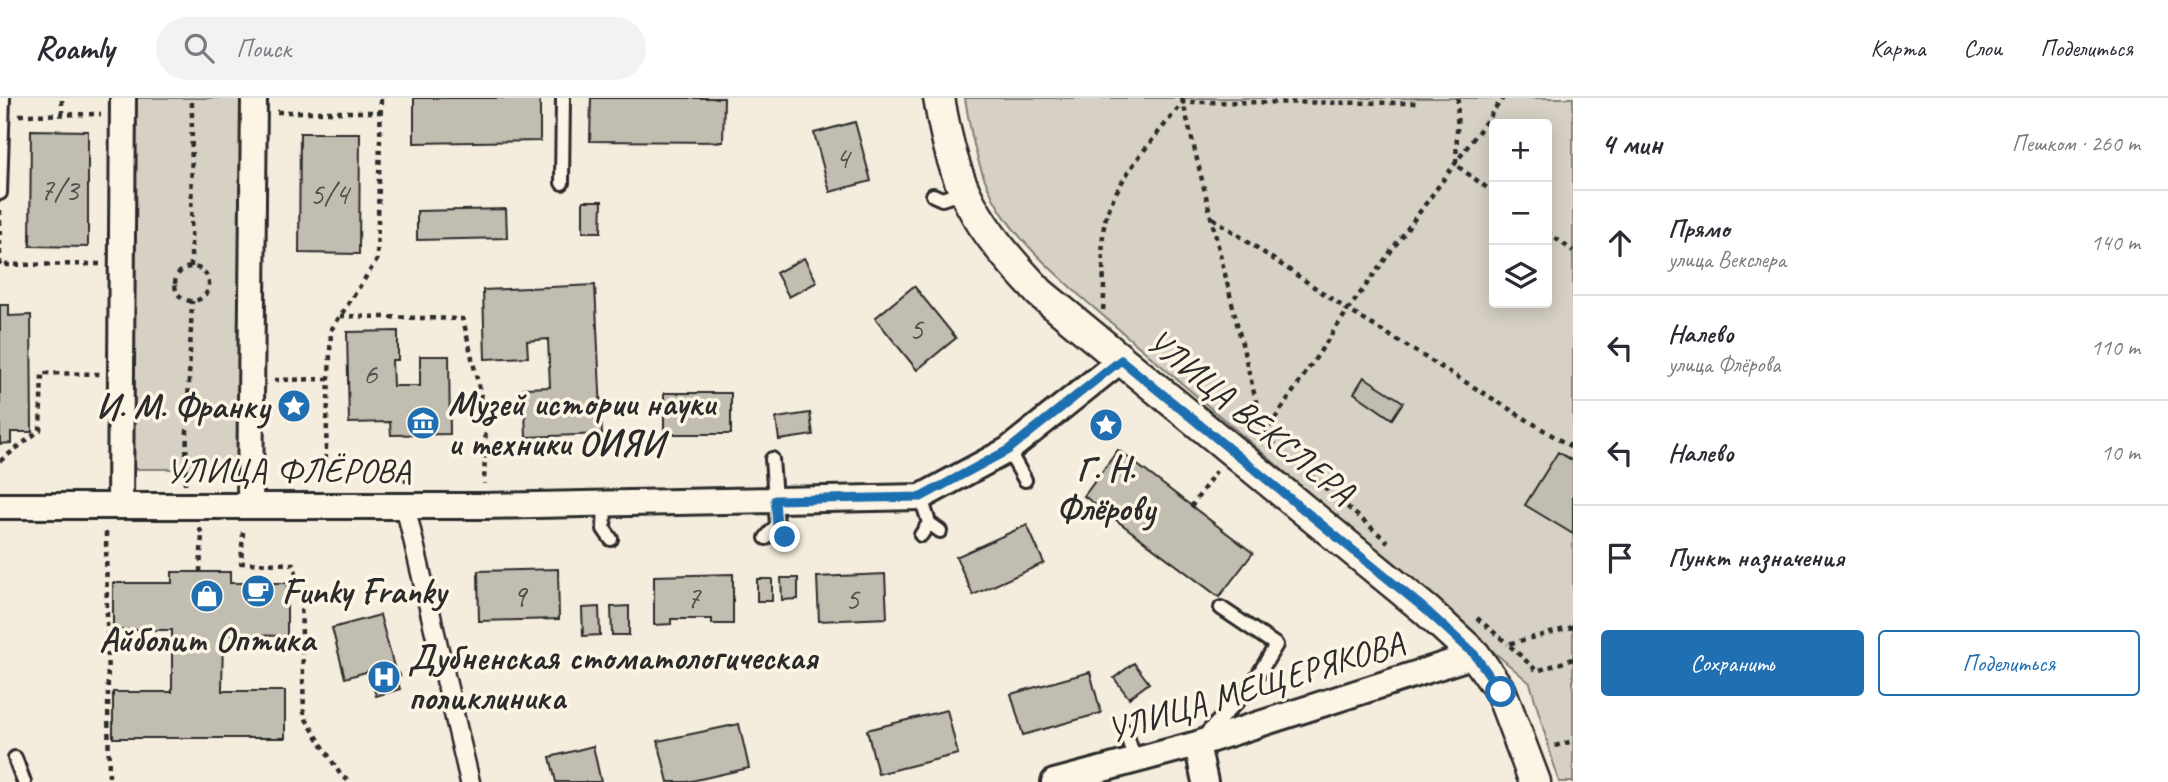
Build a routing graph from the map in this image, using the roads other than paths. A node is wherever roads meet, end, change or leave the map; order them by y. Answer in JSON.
{"nodes":[{"id":1,"x":4,"y":98,"type":"edge"},
{"id":2,"x":563,"y":98,"type":"edge"},
{"id":3,"x":939,"y":98,"type":"edge"},
{"id":4,"x":254,"y":105,"type":"edge"},
{"id":5,"x":123,"y":106,"type":"edge"},
{"id":6,"x":562,"y":183,"type":"dead end"},
{"id":7,"x":0,"y":193,"type":"edge"},
{"id":8,"x":1121,"y":360,"type":"junction"},
{"id":9,"x":1008,"y":450,"type":"junction"},
{"id":10,"x":772,"y":459,"type":"dead end"},
{"id":11,"x":1025,"y":480,"type":"dead end"},
{"id":12,"x":921,"y":497,"type":"junction"},
{"id":13,"x":775,"y":500,"type":"junction"},
{"id":14,"x":250,"y":503,"type":"junction"},
{"id":15,"x":605,"y":503,"type":"junction"},
{"id":16,"x":120,"y":505,"type":"junction"},
{"id":17,"x":405,"y":505,"type":"junction"},
{"id":18,"x":0,"y":506,"type":"edge"},
{"id":19,"x":929,"y":523,"type":"junction"},
{"id":20,"x":777,"y":525,"type":"junction"},
{"id":21,"x":940,"y":531,"type":"dead end"},
{"id":22,"x":921,"y":535,"type":"dead end"},
{"id":23,"x":785,"y":537,"type":"dead end"},
{"id":24,"x":766,"y":538,"type":"dead end"},
{"id":25,"x":596,"y":540,"type":"dead end"},
{"id":26,"x":1221,"y":608,"type":"dead end"},
{"id":27,"x":1475,"y":655,"type":"junction"},
{"id":28,"x":1125,"y":730,"type":"dead end"},
{"id":29,"x":1197,"y":744,"type":"junction"},
{"id":30,"x":15,"y":758,"type":"dead end"},
{"id":31,"x":1135,"y":760,"type":"junction"},
{"id":32,"x":24,"y":782,"type":"edge"},
{"id":33,"x":470,"y":782,"type":"edge"},
{"id":34,"x":1054,"y":782,"type":"edge"},
{"id":35,"x":1205,"y":782,"type":"edge"},
{"id":36,"x":1535,"y":782,"type":"edge"}],
"edges":[{"from":1,"to":7,"type":"lane"},
{"from":2,"to":6,"type":"lane"},
{"from":3,"to":8,"type":"street","name":"УЛИЦА ВЕКСЛЕРА"},
{"from":4,"to":14,"type":"street"},
{"from":5,"to":16,"type":"street"},
{"from":8,"to":9,"type":"street","name":"УЛИЦА ФЛЁРОВА"},
{"from":8,"to":27,"type":"street","name":"УЛИЦА ВЕКСЛЕРА"},
{"from":9,"to":11,"type":"lane"},
{"from":9,"to":12,"type":"street","name":"УЛИЦА ФЛЁРОВА"},
{"from":10,"to":13,"type":"lane"},
{"from":12,"to":13,"type":"street","name":"УЛИЦА ФЛЁРОВА"},
{"from":12,"to":19,"type":"lane"},
{"from":13,"to":15,"type":"street","name":"УЛИЦА ФЛЁРОВА"},
{"from":13,"to":20,"type":"lane"},
{"from":14,"to":16,"type":"street","name":"УЛИЦА ФЛЁРОВА"},
{"from":14,"to":17,"type":"street","name":"УЛИЦА ФЛЁРОВА"},
{"from":15,"to":17,"type":"street","name":"УЛИЦА ФЛЁРОВА"},
{"from":15,"to":25,"type":"lane"},
{"from":16,"to":18,"type":"street","name":"УЛИЦА ФЛЁРОВА"},
{"from":17,"to":33,"type":"street"},
{"from":19,"to":21,"type":"lane"},
{"from":19,"to":22,"type":"lane"},
{"from":20,"to":23,"type":"lane"},
{"from":20,"to":24,"type":"lane"},
{"from":26,"to":29,"type":"lane"},
{"from":27,"to":29,"type":"street","name":"УЛИЦА МЕЩЕРЯКОВА"},
{"from":27,"to":36,"type":"street","name":"УЛИЦА ВЕКСЛЕРА"},
{"from":28,"to":31,"type":"lane"},
{"from":29,"to":31,"type":"street","name":"УЛИЦА МЕЩЕРЯКОВА"},
{"from":29,"to":35,"type":"street"},
{"from":30,"to":32,"type":"lane"},
{"from":31,"to":34,"type":"street","name":"УЛИЦА МЕЩЕРЯКОВА"}]}
